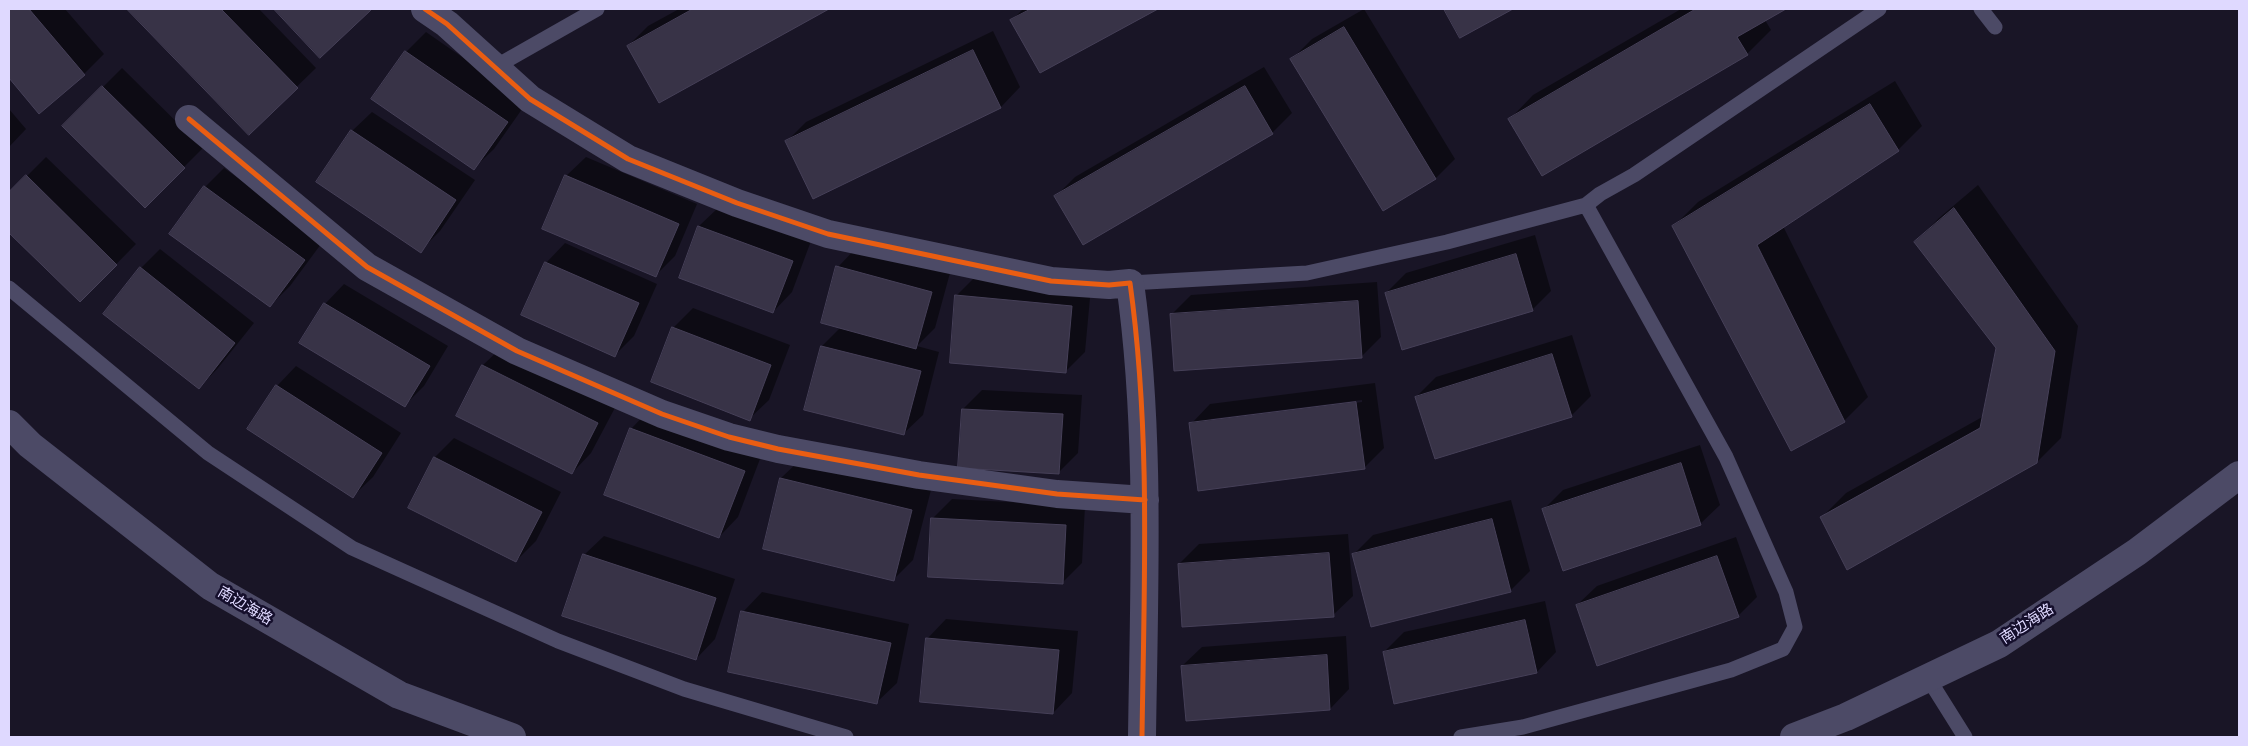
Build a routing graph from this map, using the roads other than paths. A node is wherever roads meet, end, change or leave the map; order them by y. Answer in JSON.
{"nodes":[{"id":1,"x":425,"y":9,"type":"edge"},
{"id":2,"x":597,"y":9,"type":"edge"},
{"id":3,"x":1981,"y":9,"type":"edge"},
{"id":4,"x":1872,"y":11,"type":"edge"},
{"id":5,"x":1995,"y":27,"type":"dead end"},
{"id":6,"x":495,"y":67,"type":"junction"},
{"id":7,"x":189,"y":119,"type":"dead end"},
{"id":8,"x":1586,"y":205,"type":"junction"},
{"id":9,"x":1130,"y":283,"type":"junction"},
{"id":10,"x":9,"y":288,"type":"edge"},
{"id":11,"x":9,"y":424,"type":"edge"},
{"id":12,"x":2239,"y":475,"type":"edge"},
{"id":13,"x":1145,"y":500,"type":"junction"},
{"id":14,"x":1928,"y":678,"type":"junction"},
{"id":15,"x":512,"y":737,"type":"edge"},
{"id":16,"x":846,"y":737,"type":"edge"},
{"id":17,"x":1142,"y":737,"type":"edge"},
{"id":18,"x":1461,"y":737,"type":"edge"},
{"id":19,"x":1794,"y":737,"type":"edge"},
{"id":20,"x":1965,"y":737,"type":"edge"}],
"edges":[{"from":1,"to":6,"type":"street"},
{"from":2,"to":6,"type":"lane"},
{"from":3,"to":5,"type":"lane"},
{"from":4,"to":8,"type":"lane"},
{"from":6,"to":9,"type":"street"},
{"from":7,"to":13,"type":"street"},
{"from":8,"to":9,"type":"lane"},
{"from":8,"to":18,"type":"lane"},
{"from":9,"to":13,"type":"street"},
{"from":10,"to":16,"type":"lane"},
{"from":11,"to":15,"type":"street","name":"南边海路"},
{"from":12,"to":14,"type":"street","name":"南边海路"},
{"from":13,"to":17,"type":"street"},
{"from":14,"to":19,"type":"street","name":"南边海路"},
{"from":14,"to":20,"type":"lane"}]}
